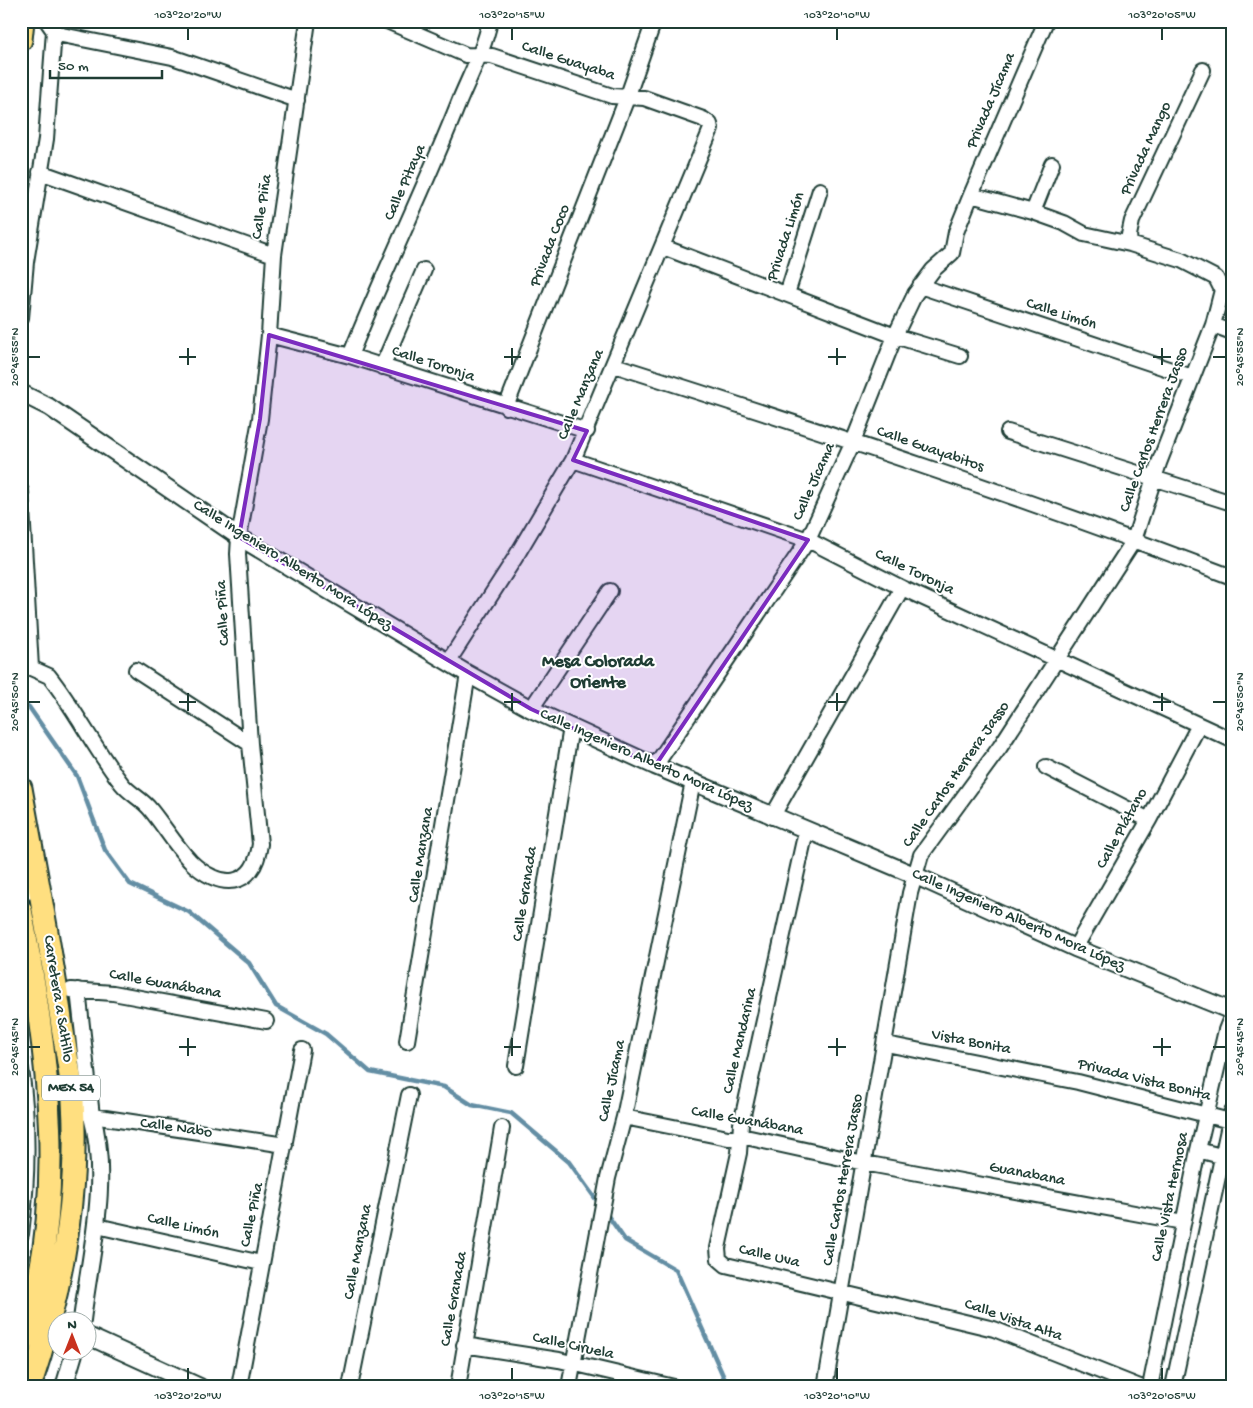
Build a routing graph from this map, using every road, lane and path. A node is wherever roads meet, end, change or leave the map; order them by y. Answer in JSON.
{"nodes":[{"id":1,"x":23,"y":21,"type":"edge"},
{"id":2,"x":308,"y":21,"type":"edge"},
{"id":3,"x":387,"y":21,"type":"edge"},
{"id":4,"x":490,"y":21,"type":"edge"},
{"id":5,"x":654,"y":21,"type":"edge"},
{"id":6,"x":1046,"y":21,"type":"edge"},
{"id":7,"x":51,"y":26,"type":"edge"},
{"id":8,"x":21,"y":40,"type":"edge"},
{"id":9,"x":480,"y":55,"type":"junction"},
{"id":10,"x":1203,"y":70,"type":"dead end"},
{"id":11,"x":628,"y":98,"type":"junction"},
{"id":12,"x":297,"y":100,"type":"junction"},
{"id":13,"x":710,"y":124,"type":"joint"},
{"id":14,"x":1052,"y":164,"type":"dead end"},
{"id":15,"x":40,"y":172,"type":"junction"},
{"id":16,"x":820,"y":190,"type":"dead end"},
{"id":17,"x":971,"y":195,"type":"junction"},
{"id":18,"x":1033,"y":212,"type":"junction"},
{"id":19,"x":1130,"y":244,"type":"junction"},
{"id":20,"x":664,"y":247,"type":"junction"},
{"id":21,"x":274,"y":255,"type":"junction"},
{"id":22,"x":424,"y":270,"type":"dead end"},
{"id":23,"x":920,"y":286,"type":"junction"},
{"id":24,"x":787,"y":294,"type":"junction"},
{"id":25,"x":21,"y":318,"type":"edge"},
{"id":26,"x":1213,"y":325,"type":"junction"},
{"id":27,"x":1232,"y":332,"type":"edge"},
{"id":28,"x":269,"y":335,"type":"junction"},
{"id":29,"x":895,"y":336,"type":"junction"},
{"id":30,"x":350,"y":356,"type":"junction"},
{"id":31,"x":960,"y":356,"type":"dead end"},
{"id":32,"x":614,"y":364,"type":"junction"},
{"id":33,"x":382,"y":366,"type":"junction"},
{"id":34,"x":1192,"y":378,"type":"junction"},
{"id":35,"x":21,"y":393,"type":"edge"},
{"id":36,"x":506,"y":406,"type":"junction"},
{"id":37,"x":587,"y":431,"type":"junction"},
{"id":38,"x":1008,"y":432,"type":"dead end"},
{"id":39,"x":853,"y":442,"type":"junction"},
{"id":40,"x":573,"y":460,"type":"junction"},
{"id":41,"x":1154,"y":479,"type":"junction"},
{"id":42,"x":21,"y":491,"type":"edge"},
{"id":43,"x":1232,"y":503,"type":"edge"},
{"id":44,"x":239,"y":537,"type":"junction"},
{"id":45,"x":808,"y":540,"type":"junction"},
{"id":46,"x":1134,"y":540,"type":"junction"},
{"id":47,"x":1232,"y":577,"type":"edge"},
{"id":48,"x":902,"y":588,"type":"junction"},
{"id":49,"x":610,"y":592,"type":"dead end"},
{"id":50,"x":1057,"y":658,"type":"junction"},
{"id":51,"x":448,"y":662,"type":"junction"},
{"id":52,"x":26,"y":668,"type":"edge"},
{"id":53,"x":136,"y":670,"type":"dead end"},
{"id":54,"x":468,"y":674,"type":"junction"},
{"id":55,"x":531,"y":709,"type":"junction"},
{"id":56,"x":1199,"y":725,"type":"junction"},
{"id":57,"x":571,"y":728,"type":"junction"},
{"id":58,"x":1232,"y":740,"type":"edge"},
{"id":59,"x":250,"y":744,"type":"junction"},
{"id":60,"x":655,"y":766,"type":"junction"},
{"id":61,"x":1046,"y":767,"type":"dead end"},
{"id":62,"x":693,"y":782,"type":"junction"},
{"id":63,"x":21,"y":788,"type":"edge"},
{"id":64,"x":772,"y":817,"type":"junction"},
{"id":65,"x":1149,"y":820,"type":"junction"},
{"id":66,"x":806,"y":831,"type":"junction"},
{"id":67,"x":914,"y":875,"type":"junction"},
{"id":68,"x":30,"y":891,"type":"edge"},
{"id":69,"x":21,"y":910,"type":"edge"},
{"id":70,"x":1075,"y":948,"type":"junction"},
{"id":71,"x":68,"y":990,"type":"junction"},
{"id":72,"x":1232,"y":1011,"type":"edge"},
{"id":73,"x":1232,"y":1015,"type":"edge"},
{"id":74,"x":266,"y":1021,"type":"dead end"},
{"id":75,"x":408,"y":1041,"type":"dead end"},
{"id":76,"x":886,"y":1044,"type":"junction"},
{"id":77,"x":302,"y":1050,"type":"dead end"},
{"id":78,"x":516,"y":1066,"type":"dead end"},
{"id":79,"x":21,"y":1069,"type":"edge"},
{"id":80,"x":1050,"y":1076,"type":"joint"},
{"id":81,"x":409,"y":1095,"type":"dead end"},
{"id":82,"x":73,"y":1100,"type":"junction"},
{"id":83,"x":1206,"y":1115,"type":"junction"},
{"id":84,"x":92,"y":1116,"type":"junction"},
{"id":85,"x":1231,"y":1116,"type":"edge"},
{"id":86,"x":624,"y":1117,"type":"junction"},
{"id":87,"x":24,"y":1126,"type":"edge"},
{"id":88,"x":502,"y":1128,"type":"dead end"},
{"id":89,"x":740,"y":1138,"type":"junction"},
{"id":90,"x":285,"y":1145,"type":"junction"},
{"id":91,"x":1198,"y":1150,"type":"junction"},
{"id":92,"x":1227,"y":1158,"type":"edge"},
{"id":93,"x":864,"y":1163,"type":"junction"},
{"id":94,"x":1183,"y":1222,"type":"junction"},
{"id":95,"x":97,"y":1226,"type":"junction"},
{"id":96,"x":21,"y":1234,"type":"edge"},
{"id":97,"x":719,"y":1259,"type":"joint"},
{"id":98,"x":261,"y":1263,"type":"junction"},
{"id":99,"x":842,"y":1292,"type":"junction"},
{"id":100,"x":84,"y":1310,"type":"edge"},
{"id":101,"x":98,"y":1341,"type":"edge"},
{"id":102,"x":21,"y":1345,"type":"edge"},
{"id":103,"x":464,"y":1345,"type":"junction"},
{"id":104,"x":72,"y":1360,"type":"edge"},
{"id":105,"x":574,"y":1364,"type":"junction"},
{"id":106,"x":30,"y":1387,"type":"edge"},
{"id":107,"x":64,"y":1387,"type":"edge"},
{"id":108,"x":200,"y":1387,"type":"edge"},
{"id":109,"x":239,"y":1387,"type":"edge"},
{"id":110,"x":350,"y":1387,"type":"edge"},
{"id":111,"x":458,"y":1387,"type":"edge"},
{"id":112,"x":569,"y":1387,"type":"edge"},
{"id":113,"x":674,"y":1387,"type":"edge"},
{"id":114,"x":825,"y":1387,"type":"edge"},
{"id":115,"x":1140,"y":1387,"type":"edge"},
{"id":116,"x":1150,"y":1387,"type":"edge"},
{"id":117,"x":1173,"y":1387,"type":"edge"}],
"edges":[{"from":1,"to":8,"type":"main road"},
{"from":2,"to":12,"type":"street","name":"Calle Piña"},
{"from":3,"to":9,"type":"street","name":"Calle Guayaba"},
{"from":4,"to":9,"type":"street","name":"Calle Pitaya"},
{"from":5,"to":11,"type":"street","name":"Privada Coco"},
{"from":6,"to":17,"type":"street","name":"Privada Jícama"},
{"from":7,"to":12,"type":"street"},
{"from":7,"to":15,"type":"street"},
{"from":9,"to":11,"type":"street","name":"Calle Guayaba"},
{"from":9,"to":30,"type":"street","name":"Calle Pitaya"},
{"from":10,"to":19,"type":"street","name":"Privada Mango"},
{"from":11,"to":13,"type":"street","name":"Calle Guayaba"},
{"from":11,"to":36,"type":"street","name":"Privada Coco"},
{"from":12,"to":21,"type":"street","name":"Calle Piña"},
{"from":13,"to":20,"type":"street","name":"Calle Manzana"},
{"from":14,"to":18,"type":"street"},
{"from":15,"to":21,"type":"street"},
{"from":15,"to":25,"type":"street"},
{"from":16,"to":24,"type":"street","name":"Privada Limón"},
{"from":17,"to":18,"type":"street"},
{"from":17,"to":23,"type":"street","name":"Calle Jícama"},
{"from":18,"to":19,"type":"street"},
{"from":19,"to":26,"type":"street","name":"Calle Carlos Herrera Jasso"},
{"from":20,"to":24,"type":"street"},
{"from":20,"to":32,"type":"street","name":"Calle Manzana"},
{"from":21,"to":28,"type":"street","name":"Calle Piña"},
{"from":22,"to":33,"type":"street"},
{"from":23,"to":29,"type":"street","name":"Calle Jícama"},
{"from":23,"to":34,"type":"street","name":"Calle Limón"},
{"from":24,"to":29,"type":"street"},
{"from":26,"to":27,"type":"street"},
{"from":26,"to":34,"type":"street","name":"Calle Carlos Herrera Jasso"},
{"from":28,"to":30,"type":"street","name":"Calle Toronja"},
{"from":28,"to":44,"type":"street","name":"Calle Piña"},
{"from":29,"to":31,"type":"street"},
{"from":29,"to":39,"type":"street","name":"Calle Jícama"},
{"from":30,"to":33,"type":"street","name":"Calle Toronja"},
{"from":32,"to":37,"type":"street","name":"Calle Manzana"},
{"from":32,"to":39,"type":"street","name":"Calle Guayabitos"},
{"from":33,"to":36,"type":"street","name":"Calle Toronja"},
{"from":34,"to":41,"type":"street","name":"Calle Carlos Herrera Jasso"},
{"from":35,"to":44,"type":"street","name":"Calle Ingeniero Alberto Mora López"},
{"from":36,"to":37,"type":"street","name":"Calle Toronja"},
{"from":37,"to":40,"type":"street","name":"Calle Manzana"},
{"from":38,"to":41,"type":"street"},
{"from":39,"to":45,"type":"street","name":"Calle Jícama"},
{"from":39,"to":46,"type":"street","name":"Calle Guayabitos"},
{"from":40,"to":45,"type":"street","name":"Calle Toronja"},
{"from":40,"to":51,"type":"street","name":"Calle Manzana"},
{"from":41,"to":43,"type":"street"},
{"from":41,"to":46,"type":"street","name":"Calle Carlos Herrera Jasso"},
{"from":42,"to":52,"type":"street"},
{"from":44,"to":51,"type":"street","name":"Calle Ingeniero Alberto Mora López"},
{"from":44,"to":59,"type":"street","name":"Calle Piña"},
{"from":45,"to":48,"type":"street","name":"Calle Toronja"},
{"from":45,"to":60,"type":"street","name":"Calle Jícama"},
{"from":46,"to":47,"type":"street","name":"Calle Guayabitos"},
{"from":46,"to":50,"type":"street","name":"Calle Carlos Herrera Jasso"},
{"from":48,"to":50,"type":"street","name":"Calle Toronja"},
{"from":48,"to":64,"type":"street"},
{"from":49,"to":55,"type":"street"},
{"from":50,"to":56,"type":"street","name":"Calle Toronja"},
{"from":50,"to":67,"type":"street","name":"Calle Carlos Herrera Jasso"},
{"from":51,"to":54,"type":"street","name":"Calle Ingeniero Alberto Mora López"},
{"from":52,"to":59,"type":"street","name":"Calle Piña"},
{"from":53,"to":59,"type":"street"},
{"from":54,"to":55,"type":"street","name":"Calle Ingeniero Alberto Mora López"},
{"from":54,"to":75,"type":"street","name":"Calle Manzana"},
{"from":55,"to":57,"type":"street","name":"Calle Ingeniero Alberto Mora López"},
{"from":56,"to":58,"type":"street","name":"Calle Toronja"},
{"from":56,"to":65,"type":"street","name":"Calle Plátano"},
{"from":57,"to":60,"type":"street","name":"Calle Ingeniero Alberto Mora López"},
{"from":57,"to":78,"type":"street","name":"Calle Granada"},
{"from":60,"to":62,"type":"street","name":"Calle Ingeniero Alberto Mora López"},
{"from":61,"to":65,"type":"street"},
{"from":62,"to":64,"type":"street","name":"Calle Ingeniero Alberto Mora López"},
{"from":62,"to":86,"type":"street","name":"Calle Jícama"},
{"from":63,"to":68,"type":"main road","name":"Carretera a Saltillo","number":"MEX 54"},
{"from":64,"to":66,"type":"street","name":"Calle Ingeniero Alberto Mora López"},
{"from":65,"to":70,"type":"street","name":"Calle Plátano"},
{"from":66,"to":67,"type":"street","name":"Calle Ingeniero Alberto Mora López"},
{"from":66,"to":89,"type":"street","name":"Calle Mandarina"},
{"from":67,"to":70,"type":"street","name":"Calle Ingeniero Alberto Mora López"},
{"from":67,"to":76,"type":"street","name":"Calle Carlos Herrera Jasso"},
{"from":68,"to":71,"type":"main road","name":"Carretera a Saltillo","number":"MEX 54"},
{"from":69,"to":102,"type":"main road","name":"Carretera a Saltillo","number":"MEX 54"},
{"from":70,"to":72,"type":"street","name":"Calle Ingeniero Alberto Mora López"},
{"from":71,"to":74,"type":"street","name":"Calle Guanábana"},
{"from":71,"to":82,"type":"main road","name":"Carretera a Saltillo","number":"MEX 54"},
{"from":71,"to":84,"type":"street"},
{"from":73,"to":83,"type":"street","name":"Calle Vista Hermosa"},
{"from":76,"to":80,"type":"street","name":"Vista Bonita"},
{"from":76,"to":93,"type":"street","name":"Calle Carlos Herrera Jasso"},
{"from":77,"to":90,"type":"street","name":"Calle Piña"},
{"from":79,"to":87,"type":"street"},
{"from":80,"to":83,"type":"street","name":"Privada Vista Bonita"},
{"from":81,"to":110,"type":"street","name":"Calle Manzana"},
{"from":82,"to":84,"type":"street"},
{"from":82,"to":106,"type":"main road","name":"Carretera a Saltillo","number":"MEX 54"},
{"from":83,"to":85,"type":"street","name":"Privada Vista Bonita"},
{"from":83,"to":91,"type":"street","name":"Calle Vista Hermosa"},
{"from":84,"to":90,"type":"street","name":"Calle Nabo"},
{"from":84,"to":95,"type":"street"},
{"from":85,"to":92,"type":"street"},
{"from":86,"to":89,"type":"street","name":"Calle Guanábana"},
{"from":86,"to":105,"type":"street","name":"Calle Jícama"},
{"from":87,"to":96,"type":"street"},
{"from":88,"to":103,"type":"street","name":"Calle Granada"},
{"from":89,"to":93,"type":"street","name":"Calle Guanábana"},
{"from":89,"to":97,"type":"street","name":"Calle Mandarina"},
{"from":90,"to":98,"type":"street","name":"Calle Piña"},
{"from":91,"to":92,"type":"street"},
{"from":91,"to":94,"type":"street","name":"Calle Vista Hermosa"},
{"from":92,"to":117,"type":"street"},
{"from":93,"to":94,"type":"street","name":"Guanabana"},
{"from":93,"to":99,"type":"street","name":"Calle Carlos Herrera Jasso"},
{"from":94,"to":116,"type":"street","name":"Calle Vista Hermosa"},
{"from":95,"to":98,"type":"street","name":"Calle Limón"},
{"from":95,"to":100,"type":"street"},
{"from":97,"to":99,"type":"street","name":"Calle Uva"},
{"from":98,"to":109,"type":"street","name":"Calle Piña"},
{"from":99,"to":114,"type":"street","name":"Calle Carlos Herrera Jasso"},
{"from":99,"to":115,"type":"street","name":"Calle Vista Alta"},
{"from":101,"to":108,"type":"street"},
{"from":103,"to":105,"type":"street","name":"Calle Ciruela"},
{"from":103,"to":111,"type":"street","name":"Calle Granada"},
{"from":104,"to":107,"type":"street"},
{"from":105,"to":112,"type":"street","name":"Calle Jícama"},
{"from":105,"to":113,"type":"street","name":"Calle Ciruela"}]}
